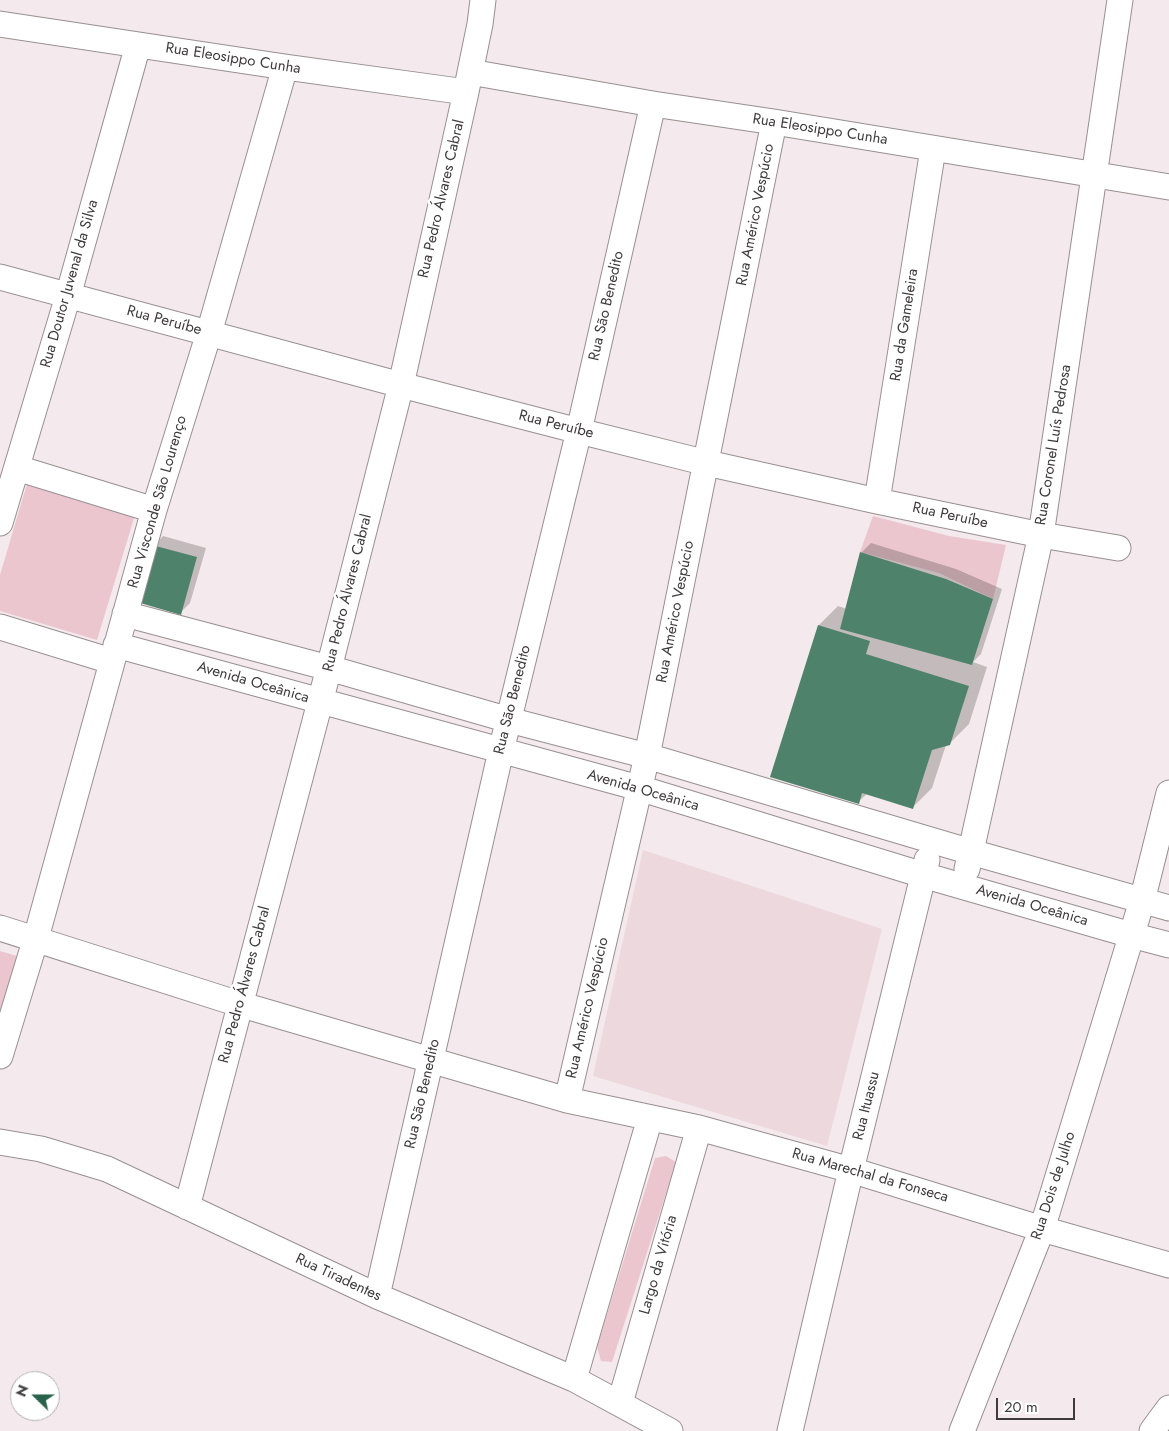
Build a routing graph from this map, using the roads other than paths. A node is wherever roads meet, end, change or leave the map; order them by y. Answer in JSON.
{"nodes":[{"id":1,"x":468,"y":0,"type":"edge"},
{"id":2,"x":1120,"y":0,"type":"edge"},
{"id":3,"x":482,"y":12,"type":"edge"},
{"id":4,"x":0,"y":24,"type":"edge"},
{"id":5,"x":138,"y":45,"type":"junction"},
{"id":6,"x":285,"y":67,"type":"junction"},
{"id":7,"x":468,"y":82,"type":"junction"},
{"id":8,"x":653,"y":104,"type":"junction"},
{"id":9,"x":774,"y":122,"type":"junction"},
{"id":10,"x":933,"y":149,"type":"junction"},
{"id":11,"x":1095,"y":175,"type":"junction"},
{"id":12,"x":1169,"y":187,"type":"edge"},
{"id":13,"x":0,"y":277,"type":"edge"},
{"id":14,"x":68,"y":296,"type":"junction"},
{"id":15,"x":209,"y":333,"type":"junction"},
{"id":16,"x":401,"y":385,"type":"junction"},
{"id":17,"x":579,"y":432,"type":"junction"},
{"id":18,"x":707,"y":463,"type":"junction"},
{"id":19,"x":17,"y":468,"type":"junction"},
{"id":20,"x":877,"y":501,"type":"junction"},
{"id":21,"x":154,"y":510,"type":"junction"},
{"id":22,"x":0,"y":523,"type":"edge"},
{"id":23,"x":1041,"y":535,"type":"junction"},
{"id":24,"x":1118,"y":548,"type":"dead end"},
{"id":25,"x":125,"y":614,"type":"junction"},
{"id":26,"x":0,"y":627,"type":"edge"},
{"id":27,"x":113,"y":653,"type":"junction"},
{"id":28,"x":329,"y":668,"type":"junction"},
{"id":29,"x":320,"y":702,"type":"junction"},
{"id":30,"x":509,"y":720,"type":"junction"},
{"id":31,"x":501,"y":751,"type":"junction"},
{"id":32,"x":647,"y":756,"type":"junction"},
{"id":33,"x":639,"y":788,"type":"junction"},
{"id":34,"x":1169,"y":794,"type":"edge"},
{"id":35,"x":933,"y":840,"type":"junction"},
{"id":36,"x":971,"y":852,"type":"junction"},
{"id":37,"x":924,"y":875,"type":"junction"},
{"id":38,"x":963,"y":886,"type":"junction"},
{"id":39,"x":1142,"y":901,"type":"junction"},
{"id":40,"x":1169,"y":908,"type":"edge"},
{"id":41,"x":0,"y":928,"type":"edge"},
{"id":42,"x":1131,"y":935,"type":"junction"},
{"id":43,"x":36,"y":938,"type":"junction"},
{"id":44,"x":1169,"y":945,"type":"edge"},
{"id":45,"x":239,"y":1004,"type":"junction"},
{"id":46,"x":0,"y":1056,"type":"edge"},
{"id":47,"x":430,"y":1060,"type":"junction"},
{"id":48,"x":567,"y":1100,"type":"junction"},
{"id":49,"x":650,"y":1118,"type":"junction"},
{"id":50,"x":699,"y":1128,"type":"junction"},
{"id":51,"x":0,"y":1142,"type":"edge"},
{"id":52,"x":851,"y":1170,"type":"junction"},
{"id":53,"x":187,"y":1207,"type":"junction"},
{"id":54,"x":1042,"y":1228,"type":"junction"},
{"id":55,"x":1169,"y":1265,"type":"edge"},
{"id":56,"x":377,"y":1296,"type":"junction"},
{"id":57,"x":574,"y":1379,"type":"junction"},
{"id":58,"x":1169,"y":1408,"type":"edge"},
{"id":59,"x":631,"y":1416,"type":"edge"},
{"id":60,"x":670,"y":1431,"type":"edge"},
{"id":61,"x":790,"y":1431,"type":"edge"},
{"id":62,"x":962,"y":1431,"type":"edge"},
{"id":63,"x":1152,"y":1431,"type":"edge"}],
"edges":[{"from":1,"to":3,"type":"street"},
{"from":2,"to":11,"type":"street","name":"Rua Coronel Luís Pedrosa"},
{"from":3,"to":7,"type":"street","name":"Rua Pedro Álvares Cabral"},
{"from":4,"to":5,"type":"street","name":"Rua Eleosippo Cunha"},
{"from":5,"to":6,"type":"street","name":"Rua Eleosippo Cunha"},
{"from":5,"to":14,"type":"street","name":"Rua Doutor Juvenal da Silva"},
{"from":6,"to":7,"type":"street","name":"Rua Eleosippo Cunha"},
{"from":6,"to":15,"type":"street","name":"Rua Visconde São Lourenço"},
{"from":7,"to":8,"type":"street","name":"Rua Eleosippo Cunha"},
{"from":7,"to":16,"type":"street","name":"Rua Pedro Álvares Cabral"},
{"from":8,"to":9,"type":"street","name":"Rua Eleosippo Cunha"},
{"from":8,"to":17,"type":"street","name":"Rua São Benedito"},
{"from":9,"to":10,"type":"street","name":"Rua Eleosippo Cunha"},
{"from":9,"to":18,"type":"street","name":"Rua Américo Vespúcio"},
{"from":10,"to":11,"type":"street","name":"Rua Eleosippo Cunha"},
{"from":10,"to":20,"type":"street","name":"Rua da Gameleira"},
{"from":11,"to":12,"type":"street","name":"Rua Eleosippo Cunha"},
{"from":11,"to":23,"type":"street","name":"Rua Coronel Luís Pedrosa"},
{"from":13,"to":14,"type":"street","name":"Rua Peruíbe"},
{"from":14,"to":15,"type":"street","name":"Rua Peruíbe"},
{"from":14,"to":19,"type":"street","name":"Rua Doutor Juvenal da Silva"},
{"from":15,"to":16,"type":"street","name":"Rua Peruíbe"},
{"from":15,"to":21,"type":"street","name":"Rua Visconde São Lourenço"},
{"from":16,"to":17,"type":"street","name":"Rua Peruíbe"},
{"from":16,"to":28,"type":"street","name":"Rua Pedro Álvares Cabral"},
{"from":17,"to":18,"type":"street","name":"Rua Peruíbe"},
{"from":17,"to":30,"type":"street","name":"Rua São Benedito"},
{"from":18,"to":20,"type":"street","name":"Rua Peruíbe"},
{"from":18,"to":32,"type":"street","name":"Rua Américo Vespúcio"},
{"from":19,"to":21,"type":"street"},
{"from":19,"to":22,"type":"street","name":"Rua Doutor Juvenal da Silva"},
{"from":20,"to":23,"type":"street","name":"Rua Peruíbe"},
{"from":21,"to":25,"type":"street","name":"Rua Visconde São Lourenço"},
{"from":23,"to":24,"type":"street","name":"Rua Peruíbe"},
{"from":23,"to":36,"type":"street","name":"Rua Coronel Luís Pedrosa"},
{"from":25,"to":27,"type":"street","name":"Rua Visconde São Lourenço"},
{"from":25,"to":28,"type":"street"},
{"from":26,"to":27,"type":"street","name":"Avenida Oceânica"},
{"from":27,"to":29,"type":"street","name":"Avenida Oceânica"},
{"from":27,"to":43,"type":"street","name":"Rua Visconde São Lourenço"},
{"from":28,"to":29,"type":"street","name":"Rua Pedro Álvares Cabral"},
{"from":28,"to":30,"type":"street"},
{"from":29,"to":31,"type":"street","name":"Avenida Oceânica"},
{"from":29,"to":45,"type":"street","name":"Rua Pedro Álvares Cabral"},
{"from":30,"to":31,"type":"street","name":"Rua São Benedito"},
{"from":30,"to":32,"type":"street"},
{"from":31,"to":33,"type":"street","name":"Avenida Oceânica"},
{"from":31,"to":47,"type":"street","name":"Rua São Benedito"},
{"from":32,"to":33,"type":"street","name":"Rua Américo Vespúcio"},
{"from":32,"to":35,"type":"street"},
{"from":33,"to":37,"type":"street","name":"Avenida Oceânica"},
{"from":33,"to":48,"type":"street","name":"Rua Américo Vespúcio"},
{"from":34,"to":39,"type":"street","name":"Rua Dois de Julho"},
{"from":35,"to":36,"type":"street"},
{"from":35,"to":37,"type":"street","name":"Rua Ituassu"},
{"from":36,"to":38,"type":"street","name":"Rua Coronel Luís Pedrosa"},
{"from":36,"to":39,"type":"street"},
{"from":37,"to":38,"type":"street","name":"Avenida Oceânica"},
{"from":37,"to":52,"type":"street","name":"Rua Ituassu"},
{"from":38,"to":42,"type":"street","name":"Avenida Oceânica"},
{"from":39,"to":40,"type":"street"},
{"from":39,"to":42,"type":"street","name":"Rua Dois de Julho"},
{"from":41,"to":43,"type":"street","name":"Rua Marechal da Fonseca"},
{"from":42,"to":44,"type":"street","name":"Avenida Oceânica"},
{"from":42,"to":54,"type":"street","name":"Rua Dois de Julho"},
{"from":43,"to":45,"type":"street","name":"Rua Marechal da Fonseca"},
{"from":43,"to":46,"type":"street","name":"Rua Visconde São Lourenço"},
{"from":45,"to":47,"type":"street","name":"Rua Marechal da Fonseca"},
{"from":45,"to":53,"type":"street","name":"Rua Pedro Álvares Cabral"},
{"from":47,"to":48,"type":"street","name":"Rua Marechal da Fonseca"},
{"from":47,"to":56,"type":"street","name":"Rua São Benedito"},
{"from":48,"to":49,"type":"street","name":"Rua Marechal da Fonseca"},
{"from":49,"to":50,"type":"street","name":"Rua Marechal da Fonseca"},
{"from":49,"to":57,"type":"street"},
{"from":50,"to":52,"type":"street","name":"Rua Marechal da Fonseca"},
{"from":50,"to":59,"type":"street","name":"Largo da Vitória"},
{"from":51,"to":53,"type":"street","name":"Rua Tiradentes"},
{"from":52,"to":54,"type":"street","name":"Rua Marechal da Fonseca"},
{"from":52,"to":61,"type":"street","name":"Rua Ituassu"},
{"from":53,"to":56,"type":"street","name":"Rua Tiradentes"},
{"from":54,"to":55,"type":"street","name":"Rua Marechal da Fonseca"},
{"from":54,"to":62,"type":"street","name":"Rua Dois de Julho"},
{"from":56,"to":57,"type":"street","name":"Rua Tiradentes"},
{"from":57,"to":59,"type":"street","name":"Rua Tiradentes"},
{"from":58,"to":63,"type":"street"},
{"from":59,"to":60,"type":"street","name":"Rua Tiradentes"}]}
